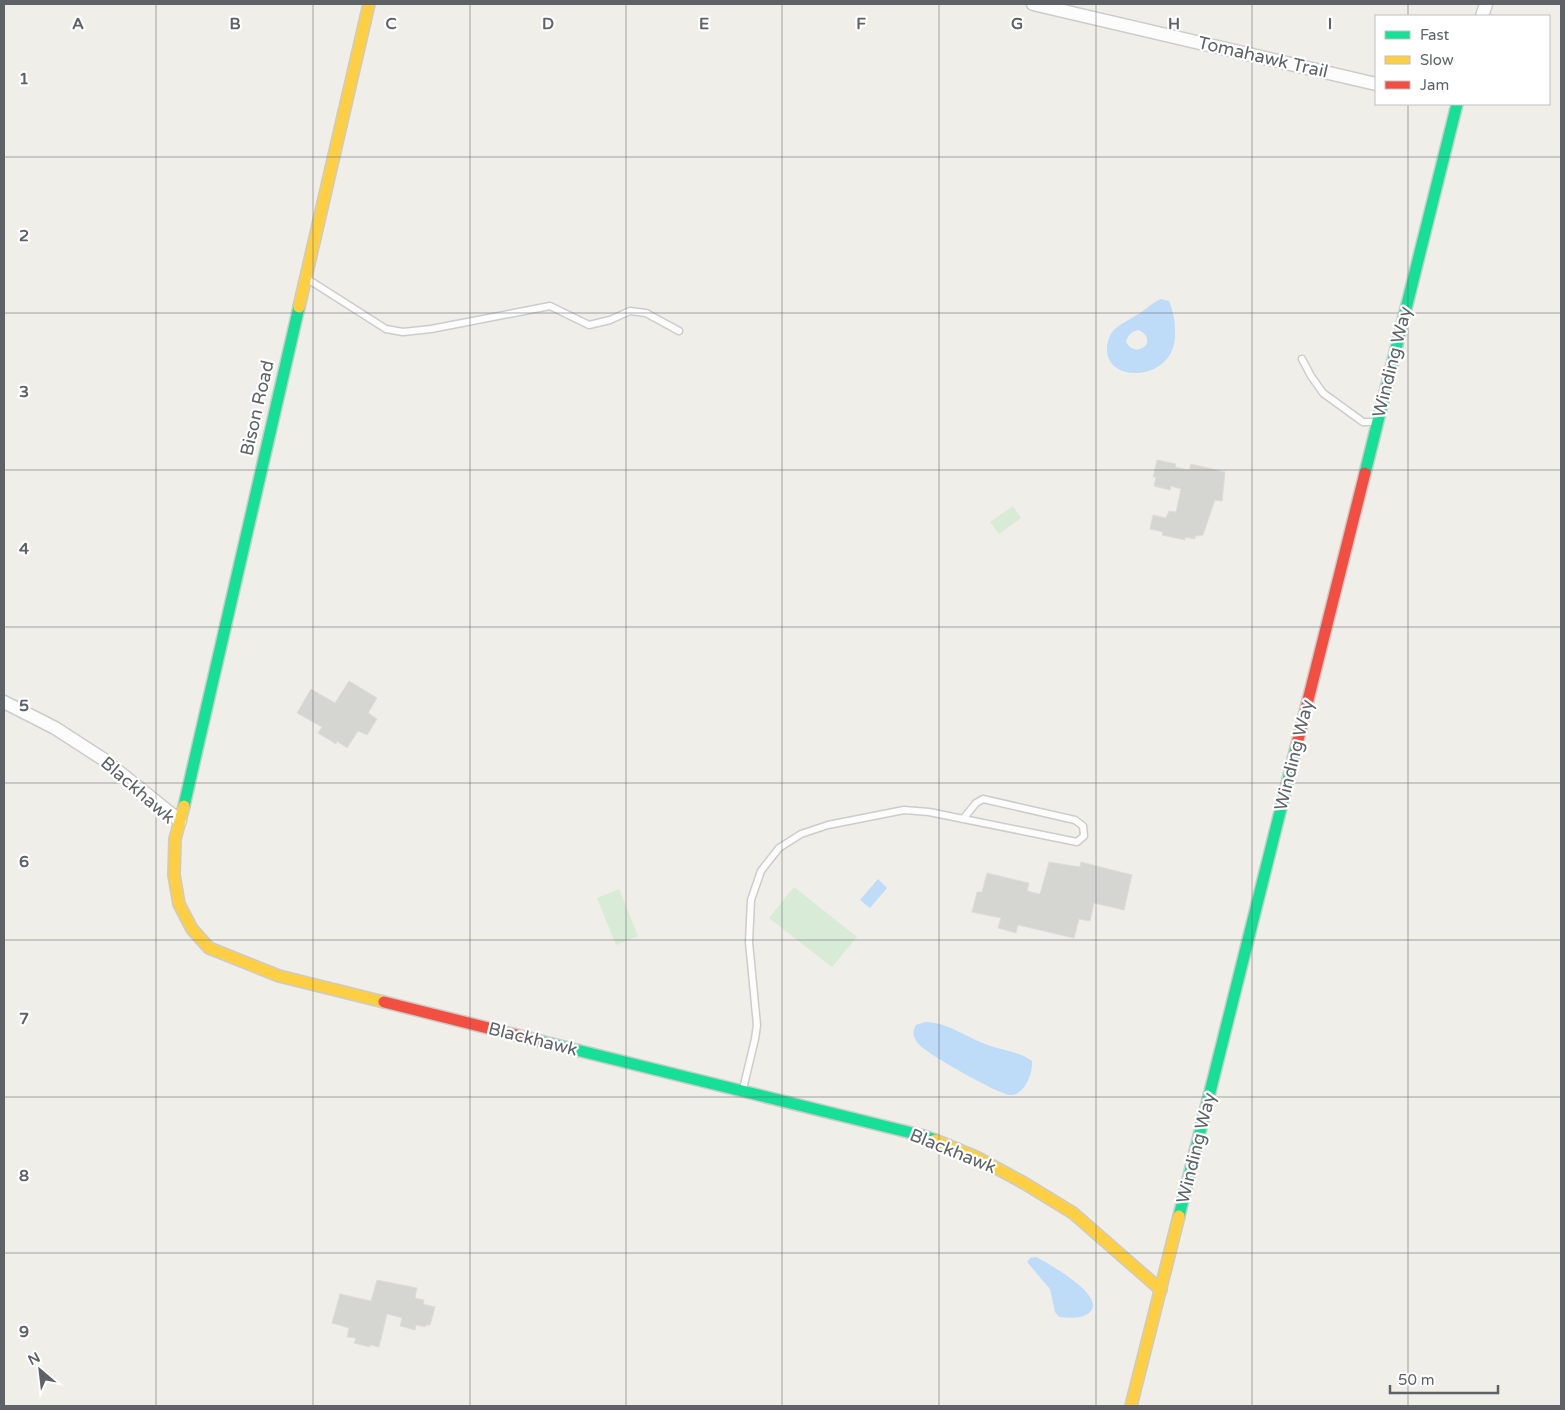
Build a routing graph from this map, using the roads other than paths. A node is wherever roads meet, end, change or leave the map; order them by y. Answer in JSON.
{"nodes":[{"id":1,"x":369,"y":4,"type":"edge"},
{"id":2,"x":1033,"y":4,"type":"edge"},
{"id":3,"x":1375,"y":84,"type":"edge"},
{"id":4,"x":1457,"y":105,"type":"edge"},
{"id":5,"x":305,"y":278,"type":"junction"},
{"id":6,"x":679,"y":331,"type":"dead end"},
{"id":7,"x":1302,"y":359,"type":"dead end"},
{"id":8,"x":1378,"y":422,"type":"junction"},
{"id":9,"x":4,"y":702,"type":"edge"},
{"id":10,"x":963,"y":819,"type":"junction"},
{"id":11,"x":180,"y":821,"type":"junction"},
{"id":12,"x":742,"y":1091,"type":"junction"},
{"id":13,"x":1161,"y":1290,"type":"junction"},
{"id":14,"x":1131,"y":1406,"type":"edge"}],
"edges":[{"from":1,"to":5,"type":"street","name":"Bison Road"},
{"from":2,"to":3,"type":"street","name":"Tomahawk Trail"},
{"from":4,"to":8,"type":"street","name":"Winding Way"},
{"from":5,"to":6,"type":"lane"},
{"from":5,"to":11,"type":"street","name":"Bison Road"},
{"from":7,"to":8,"type":"lane"},
{"from":8,"to":13,"type":"street","name":"Winding Way"},
{"from":9,"to":11,"type":"street","name":"Blackhawk"},
{"from":10,"to":10,"type":"lane"},
{"from":10,"to":12,"type":"lane"},
{"from":11,"to":12,"type":"street","name":"Blackhawk"},
{"from":12,"to":13,"type":"street","name":"Blackhawk"},
{"from":13,"to":14,"type":"street","name":"Winding Way"}]}
